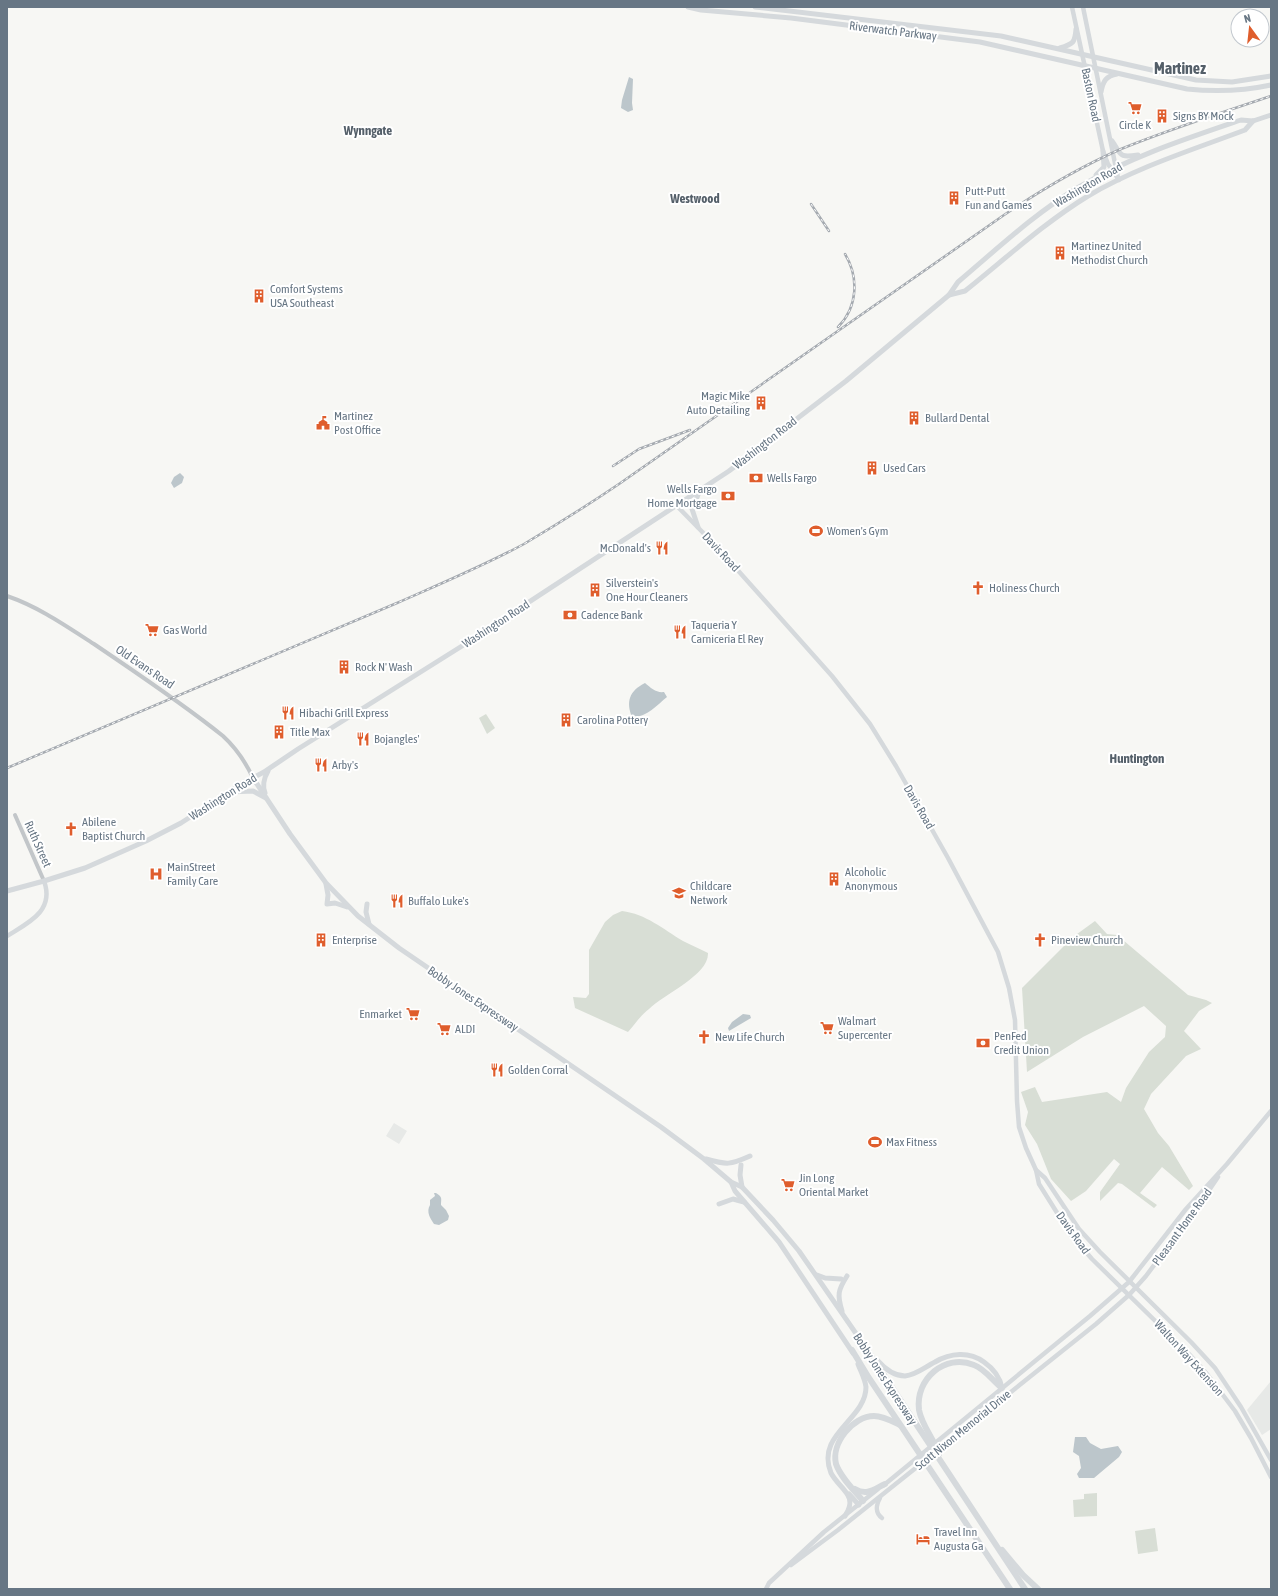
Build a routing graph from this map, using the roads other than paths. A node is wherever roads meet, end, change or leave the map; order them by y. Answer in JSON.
{"nodes":[{"id":1,"x":688,"y":7,"type":"edge"},
{"id":2,"x":756,"y":7,"type":"edge"},
{"id":3,"x":1072,"y":7,"type":"edge"},
{"id":4,"x":1083,"y":7,"type":"edge"},
{"id":5,"x":1076,"y":29,"type":"junction"},
{"id":6,"x":1058,"y":49,"type":"junction"},
{"id":7,"x":1082,"y":54,"type":"junction"},
{"id":8,"x":1094,"y":56,"type":"junction"},
{"id":9,"x":1085,"y":66,"type":"junction"},
{"id":10,"x":1096,"y":69,"type":"junction"},
{"id":11,"x":1119,"y":74,"type":"junction"},
{"id":12,"x":1271,"y":76,"type":"edge"},
{"id":13,"x":1182,"y":78,"type":"junction"},
{"id":14,"x":1271,"y":84,"type":"edge"},
{"id":15,"x":1180,"y":88,"type":"junction"},
{"id":16,"x":1101,"y":92,"type":"junction"},
{"id":17,"x":1271,"y":115,"type":"edge"},
{"id":18,"x":1253,"y":121,"type":"junction"},
{"id":19,"x":1112,"y":141,"type":"junction"},
{"id":20,"x":1103,"y":151,"type":"junction"},
{"id":21,"x":1143,"y":155,"type":"junction"},
{"id":22,"x":1114,"y":168,"type":"junction"},
{"id":23,"x":1093,"y":179,"type":"junction"},
{"id":24,"x":1119,"y":180,"type":"junction"},
{"id":25,"x":949,"y":295,"type":"junction"},
{"id":26,"x":700,"y":490,"type":"junction"},
{"id":27,"x":676,"y":505,"type":"junction"},
{"id":28,"x":698,"y":527,"type":"junction"},
{"id":29,"x":7,"y":596,"type":"edge"},
{"id":30,"x":269,"y":769,"type":"junction"},
{"id":31,"x":253,"y":778,"type":"junction"},
{"id":32,"x":228,"y":792,"type":"junction"},
{"id":33,"x":268,"y":800,"type":"junction"},
{"id":34,"x":14,"y":816,"type":"dead end"},
{"id":35,"x":44,"y":881,"type":"junction"},
{"id":36,"x":326,"y":883,"type":"junction"},
{"id":37,"x":7,"y":891,"type":"edge"},
{"id":38,"x":367,"y":904,"type":"dead end"},
{"id":39,"x":348,"y":907,"type":"junction"},
{"id":40,"x":370,"y":925,"type":"junction"},
{"id":41,"x":7,"y":936,"type":"edge"},
{"id":42,"x":1271,"y":1111,"type":"edge"},
{"id":43,"x":750,"y":1156,"type":"dead end"},
{"id":44,"x":702,"y":1157,"type":"junction"},
{"id":45,"x":1227,"y":1164,"type":"junction"},
{"id":46,"x":741,"y":1165,"type":"dead end"},
{"id":47,"x":1036,"y":1170,"type":"junction"},
{"id":48,"x":730,"y":1182,"type":"junction"},
{"id":49,"x":742,"y":1187,"type":"junction"},
{"id":50,"x":746,"y":1203,"type":"junction"},
{"id":51,"x":719,"y":1204,"type":"dead end"},
{"id":52,"x":816,"y":1274,"type":"junction"},
{"id":53,"x":848,"y":1276,"type":"dead end"},
{"id":54,"x":841,"y":1279,"type":"dead end"},
{"id":55,"x":1129,"y":1282,"type":"junction"},
{"id":56,"x":1121,"y":1288,"type":"junction"},
{"id":57,"x":1135,"y":1288,"type":"junction"},
{"id":58,"x":1129,"y":1295,"type":"junction"},
{"id":59,"x":844,"y":1316,"type":"junction"},
{"id":60,"x":864,"y":1345,"type":"junction"},
{"id":61,"x":852,"y":1350,"type":"junction"},
{"id":62,"x":1002,"y":1388,"type":"junction"},
{"id":63,"x":1008,"y":1393,"type":"junction"},
{"id":64,"x":901,"y":1426,"type":"junction"},
{"id":65,"x":925,"y":1433,"type":"junction"},
{"id":66,"x":1264,"y":1447,"type":"junction"},
{"id":67,"x":1257,"y":1450,"type":"junction"},
{"id":68,"x":828,"y":1455,"type":"junction"},
{"id":69,"x":1271,"y":1460,"type":"edge"},
{"id":70,"x":1271,"y":1477,"type":"edge"},
{"id":71,"x":885,"y":1484,"type":"junction"},
{"id":72,"x":852,"y":1487,"type":"junction"},
{"id":73,"x":891,"y":1488,"type":"junction"},
{"id":74,"x":863,"y":1504,"type":"junction"},
{"id":75,"x":845,"y":1516,"type":"junction"},
{"id":76,"x":882,"y":1518,"type":"dead end"},
{"id":77,"x":996,"y":1543,"type":"junction"},
{"id":78,"x":787,"y":1567,"type":"junction"},
{"id":79,"x":997,"y":1571,"type":"junction"},
{"id":80,"x":766,"y":1589,"type":"edge"},
{"id":81,"x":1005,"y":1589,"type":"edge"},
{"id":82,"x":1010,"y":1589,"type":"edge"},
{"id":83,"x":1025,"y":1589,"type":"edge"},
{"id":84,"x":1038,"y":1589,"type":"edge"}],
"edges":[{"from":1,"to":9,"type":"main road","name":"Riverwatch Parkway"},
{"from":2,"to":6,"type":"main road","name":"Riverwatch Parkway"},
{"from":3,"to":5,"type":"main road","name":"Baston Road"},
{"from":4,"to":8,"type":"main road"},
{"from":5,"to":6,"type":"main road"},
{"from":5,"to":7,"type":"main road","name":"Baston Road"},
{"from":6,"to":7,"type":"main road","name":"Riverwatch Parkway"},
{"from":7,"to":8,"type":"main road","name":"Riverwatch Parkway"},
{"from":7,"to":9,"type":"main road","name":"Baston Road"},
{"from":8,"to":10,"type":"main road"},
{"from":8,"to":13,"type":"main road","name":"Riverwatch Parkway"},
{"from":9,"to":10,"type":"main road","name":"Riverwatch Parkway"},
{"from":9,"to":20,"type":"main road","name":"Baston Road"},
{"from":10,"to":11,"type":"main road","name":"Riverwatch Parkway"},
{"from":10,"to":16,"type":"main road"},
{"from":11,"to":15,"type":"main road","name":"Riverwatch Parkway"},
{"from":11,"to":16,"type":"main road"},
{"from":12,"to":13,"type":"main road","name":"Riverwatch Parkway"},
{"from":13,"to":15,"type":"main road"},
{"from":14,"to":15,"type":"main road","name":"Riverwatch Parkway"},
{"from":16,"to":19,"type":"main road"},
{"from":17,"to":18,"type":"main road","name":"Washington Road"},
{"from":18,"to":21,"type":"main road","name":"Washington Road"},
{"from":18,"to":24,"type":"main road","name":"Washington Road"},
{"from":19,"to":21,"type":"main road"},
{"from":19,"to":22,"type":"main road"},
{"from":20,"to":22,"type":"main road","name":"Baston Road"},
{"from":20,"to":23,"type":"main road"},
{"from":21,"to":22,"type":"main road","name":"Washington Road"},
{"from":22,"to":23,"type":"main road","name":"Washington Road"},
{"from":22,"to":24,"type":"main road","name":"Baston Road"},
{"from":23,"to":25,"type":"main road","name":"Washington Road"},
{"from":24,"to":25,"type":"main road","name":"Washington Road"},
{"from":25,"to":26,"type":"main road","name":"Washington Road"},
{"from":26,"to":27,"type":"main road","name":"Washington Road"},
{"from":26,"to":28,"type":"main road"},
{"from":27,"to":28,"type":"main road","name":"Davis Road"},
{"from":27,"to":30,"type":"main road","name":"Washington Road"},
{"from":28,"to":47,"type":"main road","name":"Davis Road"},
{"from":29,"to":31,"type":"street","name":"Old Evans Road"},
{"from":30,"to":31,"type":"main road","name":"Washington Road"},
{"from":30,"to":33,"type":"main road"},
{"from":31,"to":32,"type":"main road","name":"Washington Road"},
{"from":31,"to":33,"type":"main road","name":"Bobby Jones Expressway"},
{"from":32,"to":33,"type":"main road"},
{"from":32,"to":35,"type":"main road","name":"Washington Road"},
{"from":33,"to":36,"type":"main road","name":"Bobby Jones Expressway"},
{"from":34,"to":35,"type":"street","name":"Ruth Street"},
{"from":35,"to":37,"type":"main road","name":"Washington Road"},
{"from":35,"to":41,"type":"main road"},
{"from":36,"to":39,"type":"main road","name":"Bobby Jones Expressway"},
{"from":36,"to":39,"type":"main road"},
{"from":38,"to":40,"type":"main road"},
{"from":39,"to":40,"type":"main road","name":"Bobby Jones Expressway"},
{"from":40,"to":44,"type":"main road","name":"Bobby Jones Expressway"},
{"from":42,"to":45,"type":"main road","name":"Pleasant Home Road"},
{"from":43,"to":44,"type":"main road"},
{"from":44,"to":48,"type":"main road","name":"Bobby Jones Expressway"},
{"from":45,"to":55,"type":"main road","name":"Pleasant Home Road"},
{"from":45,"to":57,"type":"main road","name":"Pleasant Home Road"},
{"from":46,"to":49,"type":"main road"},
{"from":47,"to":55,"type":"main road","name":"Davis Road"},
{"from":47,"to":56,"type":"main road","name":"Davis Road"},
{"from":48,"to":49,"type":"main road","name":"Bobby Jones Expressway"},
{"from":48,"to":50,"type":"main road","name":"Bobby Jones Expressway"},
{"from":49,"to":52,"type":"main road","name":"Bobby Jones Expressway"},
{"from":50,"to":51,"type":"main road"},
{"from":50,"to":61,"type":"main road","name":"Bobby Jones Expressway"},
{"from":52,"to":54,"type":"main road"},
{"from":52,"to":59,"type":"main road","name":"Bobby Jones Expressway"},
{"from":53,"to":59,"type":"main road"},
{"from":55,"to":56,"type":"main road","name":"Scott Nixon Memorial Drive"},
{"from":55,"to":57,"type":"main road","name":"Walton Way Extension"},
{"from":56,"to":58,"type":"main road","name":"Walton Way Extension"},
{"from":56,"to":62,"type":"main road","name":"Scott Nixon Memorial Drive"},
{"from":57,"to":58,"type":"main road","name":"Scott Nixon Memorial Drive"},
{"from":57,"to":66,"type":"main road","name":"Walton Way Extension"},
{"from":58,"to":63,"type":"main road","name":"Scott Nixon Memorial Drive"},
{"from":58,"to":67,"type":"main road","name":"Walton Way Extension"},
{"from":59,"to":60,"type":"main road","name":"Bobby Jones Expressway"},
{"from":60,"to":62,"type":"main road"},
{"from":60,"to":65,"type":"highway","name":"Bobby Jones Expressway"},
{"from":61,"to":64,"type":"highway","name":"Bobby Jones Expressway"},
{"from":61,"to":68,"type":"main road"},
{"from":62,"to":63,"type":"main road"},
{"from":62,"to":65,"type":"highway"},
{"from":62,"to":71,"type":"main road","name":"Scott Nixon Memorial Drive"},
{"from":63,"to":73,"type":"main road","name":"Scott Nixon Memorial Drive"},
{"from":64,"to":72,"type":"highway"},
{"from":64,"to":79,"type":"highway","name":"Bobby Jones Expressway"},
{"from":65,"to":77,"type":"highway","name":"Bobby Jones Expressway"},
{"from":66,"to":67,"type":"main road"},
{"from":66,"to":69,"type":"main road","name":"Walton Way Extension"},
{"from":67,"to":70,"type":"main road","name":"Walton Way Extension"},
{"from":68,"to":74,"type":"main road"},
{"from":68,"to":75,"type":"main road"},
{"from":71,"to":72,"type":"highway"},
{"from":71,"to":74,"type":"main road","name":"Scott Nixon Memorial Drive"},
{"from":72,"to":74,"type":"highway"},
{"from":73,"to":74,"type":"main road","name":"Scott Nixon Memorial Drive"},
{"from":73,"to":76,"type":"main road"},
{"from":74,"to":75,"type":"main road","name":"Scott Nixon Memorial Drive"},
{"from":74,"to":78,"type":"main road","name":"Scott Nixon Memorial Drive"},
{"from":75,"to":78,"type":"main road","name":"Scott Nixon Memorial Drive"},
{"from":77,"to":83,"type":"highway","name":"Bobby Jones Expressway"},
{"from":77,"to":84,"type":"highway"},
{"from":78,"to":80,"type":"main road","name":"Scott Nixon Memorial Drive"},
{"from":79,"to":81,"type":"highway"},
{"from":79,"to":82,"type":"highway","name":"Bobby Jones Expressway"}]}
